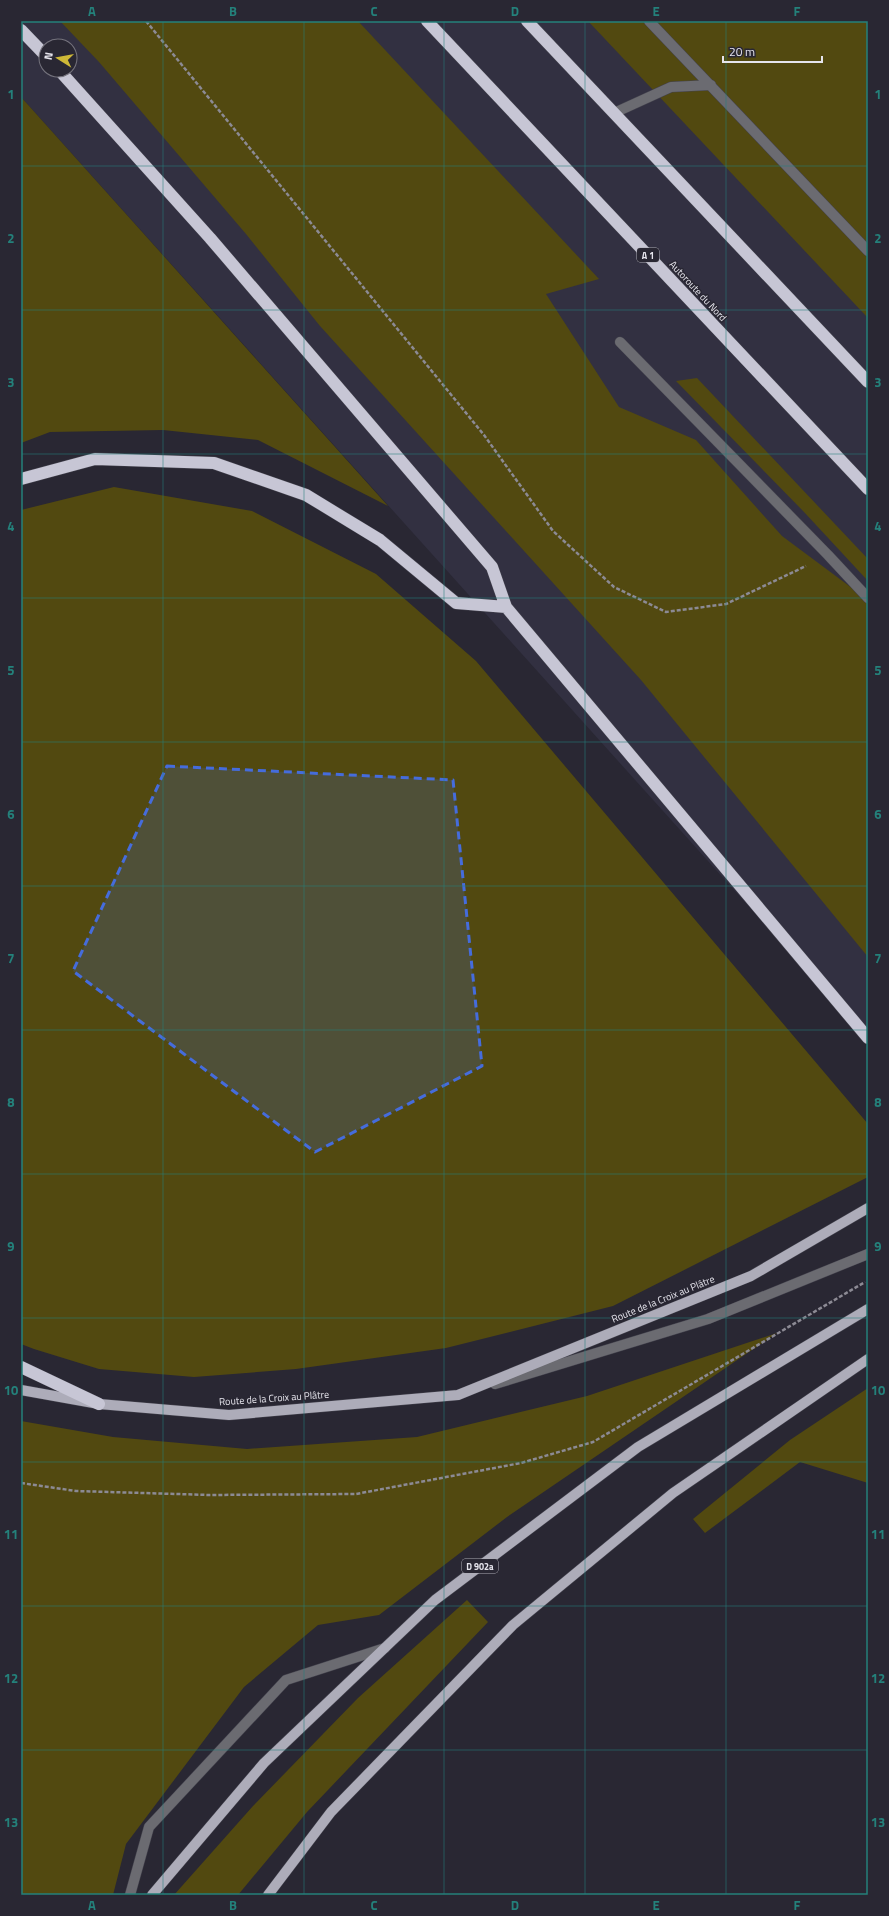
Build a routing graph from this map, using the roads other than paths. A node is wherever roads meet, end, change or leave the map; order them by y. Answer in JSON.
{"nodes":[{"id":1,"x":428,"y":21,"type":"edge"},
{"id":2,"x":527,"y":21,"type":"edge"},
{"id":3,"x":649,"y":21,"type":"edge"},
{"id":4,"x":21,"y":30,"type":"edge"},
{"id":5,"x":38,"y":48,"type":"edge"},
{"id":6,"x":66,"y":78,"type":"edge"},
{"id":7,"x":711,"y":85,"type":"junction"},
{"id":8,"x":614,"y":113,"type":"junction"},
{"id":9,"x":868,"y":251,"type":"edge"},
{"id":10,"x":620,"y":342,"type":"dead end"},
{"id":11,"x":868,"y":382,"type":"edge"},
{"id":12,"x":21,"y":479,"type":"edge"},
{"id":13,"x":868,"y":489,"type":"edge"},
{"id":14,"x":868,"y":598,"type":"edge"},
{"id":15,"x":506,"y":606,"type":"junction"},
{"id":16,"x":868,"y":1038,"type":"edge"},
{"id":17,"x":868,"y":1208,"type":"edge"},
{"id":18,"x":868,"y":1254,"type":"edge"},
{"id":19,"x":868,"y":1309,"type":"edge"},
{"id":20,"x":868,"y":1359,"type":"edge"},
{"id":21,"x":21,"y":1367,"type":"edge"},
{"id":22,"x":21,"y":1390,"type":"edge"},
{"id":23,"x":458,"y":1395,"type":"junction"},
{"id":24,"x":99,"y":1404,"type":"junction"},
{"id":25,"x":385,"y":1648,"type":"junction"},
{"id":26,"x":130,"y":1895,"type":"edge"},
{"id":27,"x":152,"y":1895,"type":"edge"},
{"id":28,"x":268,"y":1895,"type":"edge"}],
"edges":[{"from":1,"to":13,"type":"highway","name":"Autoroute du Nord","number":"A 1"},
{"from":2,"to":8,"type":"highway"},
{"from":3,"to":7,"type":"street"},
{"from":4,"to":5,"type":"highway"},
{"from":6,"to":15,"type":"highway"},
{"from":7,"to":8,"type":"street"},
{"from":7,"to":9,"type":"street"},
{"from":8,"to":11,"type":"highway"},
{"from":10,"to":14,"type":"street"},
{"from":12,"to":15,"type":"highway"},
{"from":15,"to":16,"type":"highway"},
{"from":17,"to":23,"type":"main road","name":"Route de la Croix au Plâtre"},
{"from":18,"to":23,"type":"street","name":"Route de la Croix au Plâtre"},
{"from":19,"to":25,"type":"main road","number":"D 902a"},
{"from":20,"to":28,"type":"main road"},
{"from":21,"to":24,"type":"highway"},
{"from":22,"to":24,"type":"main road","name":"Route de la Croix au Plâtre"},
{"from":23,"to":24,"type":"main road","name":"Route de la Croix au Plâtre"},
{"from":25,"to":26,"type":"street"},
{"from":25,"to":27,"type":"main road","number":"D 902a"}]}
